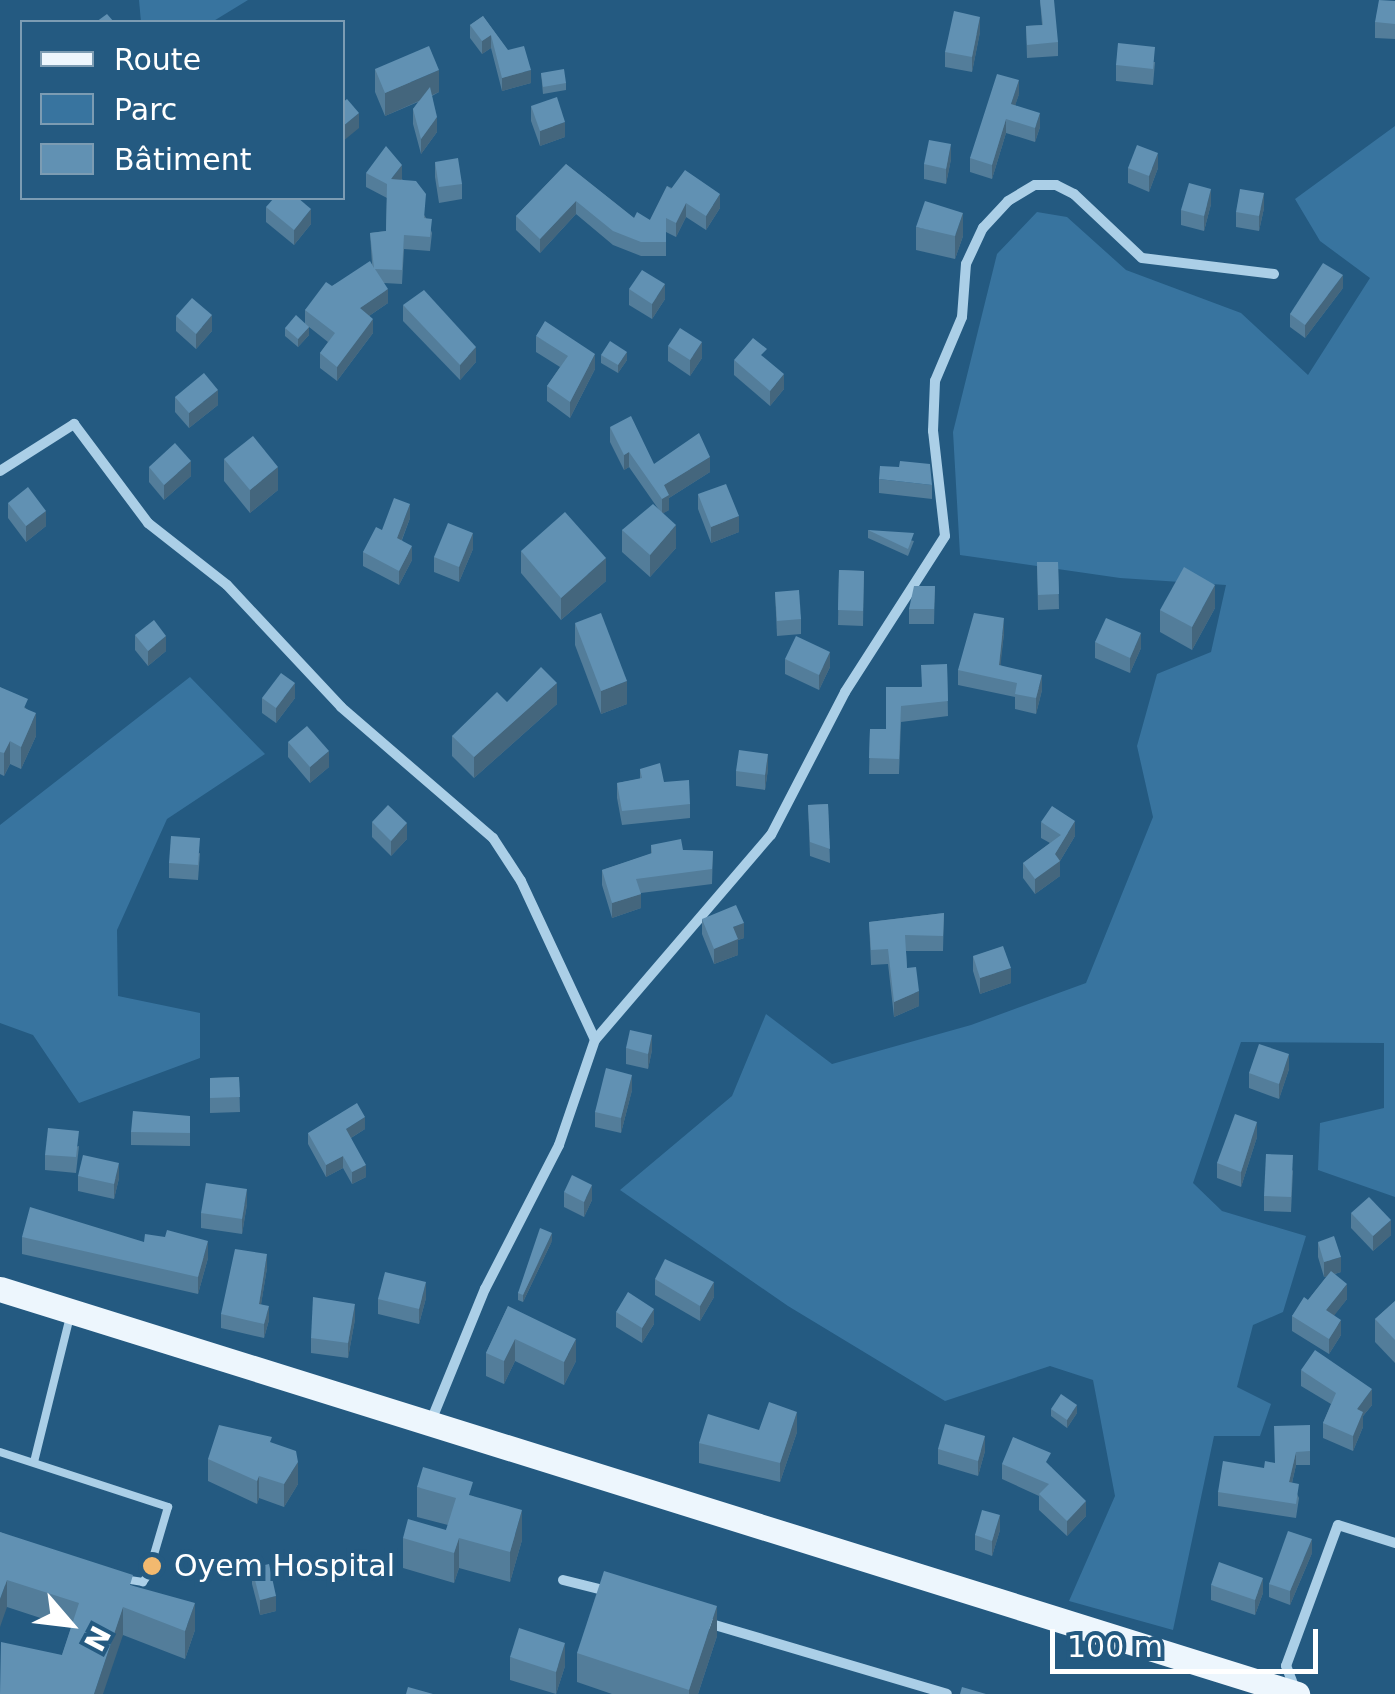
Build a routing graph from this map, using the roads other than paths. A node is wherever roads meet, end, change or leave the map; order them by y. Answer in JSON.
{"nodes":[{"id":1,"x":1274,"y":274,"type":"dead end"},
{"id":2,"x":0,"y":471,"type":"edge"},
{"id":3,"x":596,"y":1040,"type":"junction"},
{"id":4,"x":0,"y":1289,"type":"edge"},
{"id":5,"x":71,"y":1311,"type":"junction"},
{"id":6,"x":431,"y":1421,"type":"junction"},
{"id":7,"x":0,"y":1452,"type":"edge"},
{"id":8,"x":34,"y":1462,"type":"junction"},
{"id":9,"x":1395,"y":1543,"type":"edge"},
{"id":10,"x":118,"y":1577,"type":"edge"},
{"id":11,"x":563,"y":1580,"type":"dead end"},
{"id":12,"x":622,"y":1594,"type":"edge"},
{"id":13,"x":693,"y":1618,"type":"edge"},
{"id":14,"x":1257,"y":1688,"type":"edge"},
{"id":15,"x":947,"y":1694,"type":"edge"},
{"id":16,"x":1297,"y":1694,"type":"edge"}],
"edges":[{"from":1,"to":3,"type":"street"},
{"from":2,"to":3,"type":"street"},
{"from":3,"to":6,"type":"street"},
{"from":4,"to":5,"type":"main road"},
{"from":5,"to":6,"type":"main road"},
{"from":5,"to":8,"type":"lane"},
{"from":6,"to":14,"type":"main road"},
{"from":7,"to":8,"type":"lane"},
{"from":8,"to":10,"type":"lane"},
{"from":9,"to":16,"type":"street"},
{"from":11,"to":12,"type":"street"},
{"from":13,"to":15,"type":"street"},
{"from":14,"to":16,"type":"main road"}]}
